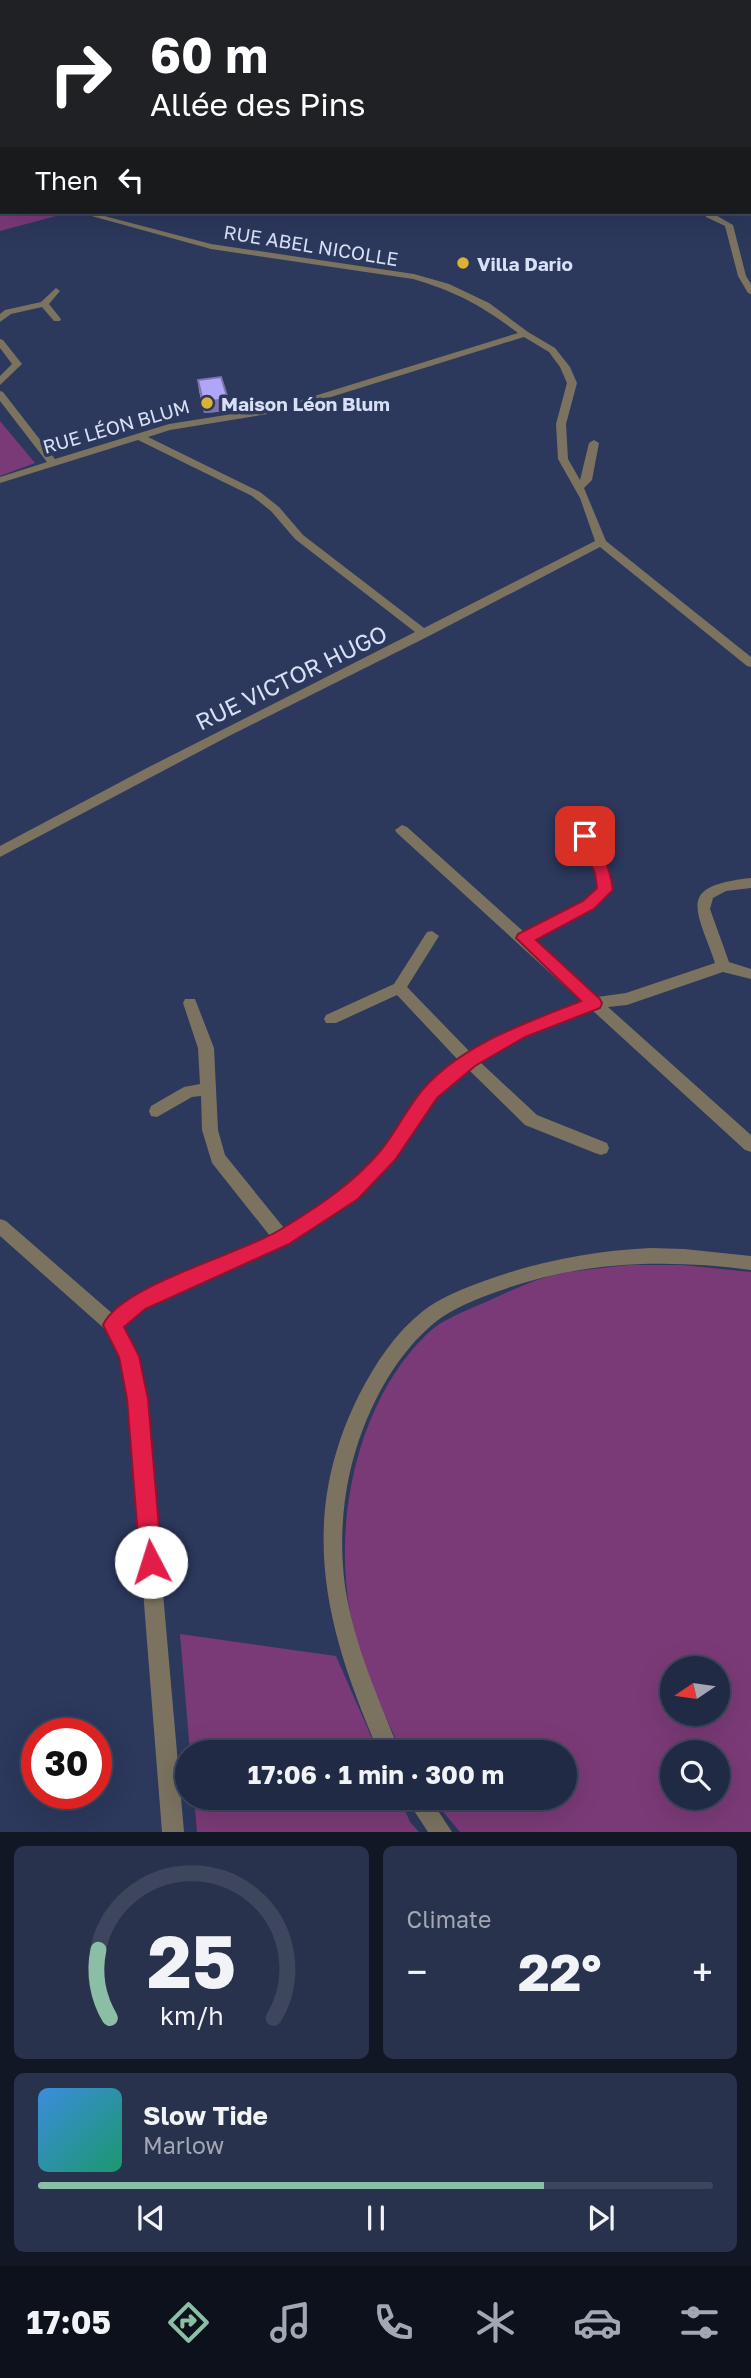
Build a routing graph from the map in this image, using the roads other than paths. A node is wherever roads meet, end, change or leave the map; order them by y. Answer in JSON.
{"nodes":[{"id":1,"x":89,"y":214,"type":"edge"},
{"id":2,"x":709,"y":215,"type":"dead end"},
{"id":3,"x":56,"y":291,"type":"dead end"},
{"id":4,"x":751,"y":291,"type":"edge"},
{"id":5,"x":44,"y":304,"type":"junction"},
{"id":6,"x":0,"y":319,"type":"edge"},
{"id":7,"x":57,"y":319,"type":"dead end"},
{"id":8,"x":525,"y":334,"type":"junction"},
{"id":9,"x":0,"y":342,"type":"edge"},
{"id":10,"x":0,"y":382,"type":"edge"},
{"id":11,"x":0,"y":394,"type":"edge"},
{"id":12,"x":140,"y":437,"type":"junction"},
{"id":13,"x":594,"y":443,"type":"dead end"},
{"id":14,"x":52,"y":462,"type":"junction"},
{"id":15,"x":0,"y":480,"type":"edge"},
{"id":16,"x":579,"y":487,"type":"junction"},
{"id":17,"x":601,"y":542,"type":"junction"},
{"id":18,"x":425,"y":634,"type":"junction"},
{"id":19,"x":751,"y":663,"type":"edge"},
{"id":20,"x":402,"y":830,"type":"dead end"},
{"id":21,"x":585,"y":836,"type":"dead end"},
{"id":22,"x":0,"y":852,"type":"edge"},
{"id":23,"x":751,"y":883,"type":"edge"},
{"id":24,"x":432,"y":936,"type":"dead end"},
{"id":25,"x":524,"y":938,"type":"junction"},
{"id":26,"x":723,"y":966,"type":"junction"},
{"id":27,"x":751,"y":974,"type":"edge"},
{"id":28,"x":399,"y":988,"type":"junction"},
{"id":29,"x":190,"y":1003,"type":"dead end"},
{"id":30,"x":594,"y":1003,"type":"junction"},
{"id":31,"x":331,"y":1018,"type":"dead end"},
{"id":32,"x":469,"y":1061,"type":"junction"},
{"id":33,"x":209,"y":1089,"type":"junction"},
{"id":34,"x":157,"y":1111,"type":"dead end"},
{"id":35,"x":751,"y":1145,"type":"edge"},
{"id":36,"x":601,"y":1148,"type":"dead end"},
{"id":37,"x":0,"y":1226,"type":"edge"},
{"id":38,"x":282,"y":1238,"type":"junction"},
{"id":39,"x":751,"y":1262,"type":"edge"},
{"id":40,"x":113,"y":1325,"type":"junction"},
{"id":41,"x":385,"y":1740,"type":"edge"},
{"id":42,"x":425,"y":1810,"type":"edge"},
{"id":43,"x":173,"y":1832,"type":"edge"},
{"id":44,"x":441,"y":1832,"type":"edge"}],
"edges":[{"from":1,"to":8,"type":"street","name":"RUE ABEL NICOLLE"},
{"from":2,"to":4,"type":"street"},
{"from":3,"to":5,"type":"street"},
{"from":5,"to":6,"type":"street"},
{"from":5,"to":7,"type":"street"},
{"from":8,"to":12,"type":"street","name":"RUE LÉON BLUM"},
{"from":8,"to":16,"type":"street","name":"RUE ABEL NICOLLE"},
{"from":9,"to":10,"type":"street"},
{"from":11,"to":14,"type":"street"},
{"from":12,"to":14,"type":"street","name":"RUE LÉON BLUM"},
{"from":12,"to":18,"type":"street"},
{"from":13,"to":16,"type":"street"},
{"from":14,"to":15,"type":"street","name":"RUE LÉON BLUM"},
{"from":16,"to":17,"type":"street","name":"RUE ABEL NICOLLE"},
{"from":17,"to":18,"type":"street","name":"RUE VICTOR HUGO"},
{"from":17,"to":19,"type":"street"},
{"from":18,"to":22,"type":"street","name":"RUE VICTOR HUGO"},
{"from":20,"to":25,"type":"street"},
{"from":21,"to":25,"type":"street"},
{"from":23,"to":26,"type":"street"},
{"from":24,"to":28,"type":"street"},
{"from":25,"to":30,"type":"street"},
{"from":26,"to":27,"type":"street"},
{"from":26,"to":30,"type":"street"},
{"from":28,"to":31,"type":"street"},
{"from":28,"to":32,"type":"street"},
{"from":29,"to":33,"type":"street"},
{"from":30,"to":32,"type":"street"},
{"from":30,"to":35,"type":"street"},
{"from":32,"to":36,"type":"street"},
{"from":32,"to":38,"type":"street"},
{"from":33,"to":34,"type":"street"},
{"from":33,"to":38,"type":"street"},
{"from":37,"to":40,"type":"street"},
{"from":38,"to":40,"type":"street"},
{"from":39,"to":41,"type":"street"},
{"from":40,"to":43,"type":"street"},
{"from":42,"to":44,"type":"street"}]}
